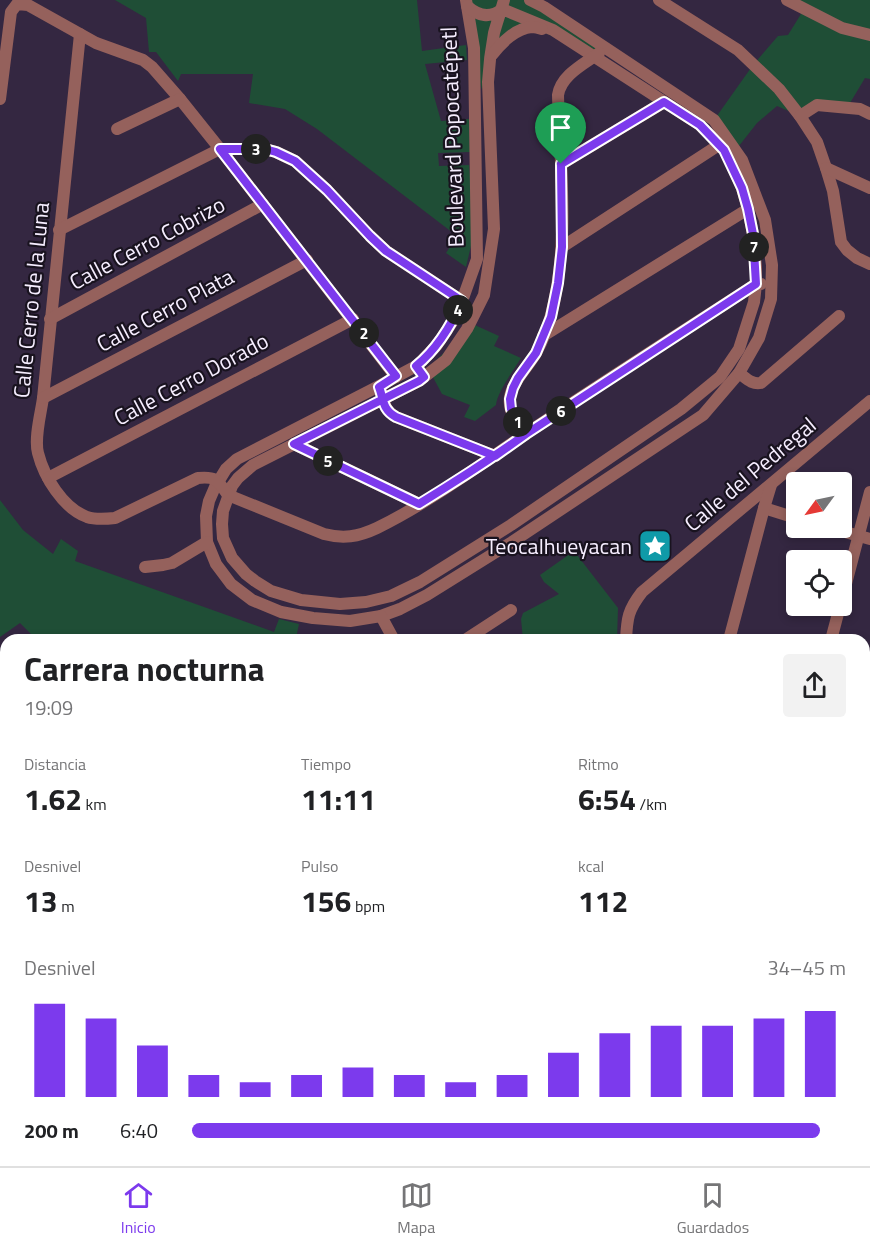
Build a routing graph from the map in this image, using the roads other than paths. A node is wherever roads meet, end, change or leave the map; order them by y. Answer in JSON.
{"nodes":[{"id":1,"x":530,"y":0,"type":"edge"},
{"id":2,"x":659,"y":0,"type":"edge"},
{"id":3,"x":787,"y":0,"type":"edge"},
{"id":4,"x":466,"y":3,"type":"edge"},
{"id":5,"x":503,"y":4,"type":"edge"},
{"id":6,"x":541,"y":4,"type":"edge"},
{"id":7,"x":553,"y":30,"type":"junction"},
{"id":8,"x":80,"y":34,"type":"junction"},
{"id":9,"x":870,"y":35,"type":"edge"},
{"id":10,"x":605,"y":48,"type":"junction"},
{"id":11,"x":593,"y":57,"type":"junction"},
{"id":12,"x":490,"y":59,"type":"junction"},
{"id":13,"x":1,"y":74,"type":"edge"},
{"id":14,"x":0,"y":99,"type":"edge"},
{"id":15,"x":180,"y":99,"type":"junction"},
{"id":16,"x":664,"y":102,"type":"junction"},
{"id":17,"x":870,"y":114,"type":"edge"},
{"id":18,"x":800,"y":116,"type":"junction"},
{"id":19,"x":117,"y":129,"type":"dead end"},
{"id":20,"x":724,"y":142,"type":"junction"},
{"id":21,"x":220,"y":149,"type":"junction"},
{"id":22,"x":561,"y":164,"type":"junction"},
{"id":23,"x":826,"y":168,"type":"junction"},
{"id":24,"x":870,"y":188,"type":"edge"},
{"id":25,"x":263,"y":204,"type":"junction"},
{"id":26,"x":748,"y":209,"type":"junction"},
{"id":27,"x":59,"y":230,"type":"junction"},
{"id":28,"x":562,"y":247,"type":"junction"},
{"id":29,"x":307,"y":260,"type":"junction"},
{"id":30,"x":870,"y":264,"type":"edge"},
{"id":31,"x":756,"y":284,"type":"junction"},
{"id":32,"x":771,"y":284,"type":"junction"},
{"id":33,"x":462,"y":301,"type":"junction"},
{"id":34,"x":839,"y":316,"type":"dead end"},
{"id":35,"x":353,"y":318,"type":"junction"},
{"id":36,"x":50,"y":319,"type":"junction"},
{"id":37,"x":543,"y":336,"type":"junction"},
{"id":38,"x":416,"y":366,"type":"junction"},
{"id":39,"x":739,"y":373,"type":"junction"},
{"id":40,"x":396,"y":376,"type":"junction"},
{"id":41,"x":424,"y":377,"type":"junction"},
{"id":42,"x":379,"y":387,"type":"junction"},
{"id":43,"x":43,"y":398,"type":"junction"},
{"id":44,"x":384,"y":399,"type":"junction"},
{"id":45,"x":870,"y":401,"type":"edge"},
{"id":46,"x":526,"y":434,"type":"junction"},
{"id":47,"x":294,"y":444,"type":"junction"},
{"id":48,"x":495,"y":456,"type":"junction"},
{"id":49,"x":48,"y":478,"type":"junction"},
{"id":50,"x":218,"y":482,"type":"junction"},
{"id":51,"x":772,"y":483,"type":"junction"},
{"id":52,"x":870,"y":492,"type":"edge"},
{"id":53,"x":228,"y":495,"type":"junction"},
{"id":54,"x":419,"y":504,"type":"junction"},
{"id":55,"x":764,"y":508,"type":"junction"},
{"id":56,"x":786,"y":515,"type":"edge"},
{"id":57,"x":864,"y":537,"type":"edge"},
{"id":58,"x":207,"y":542,"type":"junction"},
{"id":59,"x":145,"y":567,"type":"dead end"},
{"id":60,"x":852,"y":571,"type":"edge"},
{"id":61,"x":420,"y":582,"type":"junction"},
{"id":62,"x":427,"y":595,"type":"junction"},
{"id":63,"x":366,"y":602,"type":"junction"},
{"id":64,"x":511,"y":610,"type":"dead end"},
{"id":65,"x":381,"y":616,"type":"junction"},
{"id":66,"x":837,"y":616,"type":"edge"},
{"id":67,"x":368,"y":618,"type":"junction"},
{"id":68,"x":486,"y":627,"type":"junction"},
{"id":69,"x":391,"y":634,"type":"edge"},
{"id":70,"x":475,"y":634,"type":"edge"},
{"id":71,"x":488,"y":634,"type":"edge"},
{"id":72,"x":626,"y":634,"type":"edge"},
{"id":73,"x":731,"y":634,"type":"edge"},
{"id":74,"x":833,"y":634,"type":"edge"}],
"edges":[{"from":1,"to":6,"type":"street","name":"Boulevard Popocatépetl"},
{"from":2,"to":18,"type":"street"},
{"from":3,"to":9,"type":"street"},
{"from":4,"to":5,"type":"street","name":"Boulevard Popocatépetl"},
{"from":4,"to":33,"type":"street","name":"Boulevard Popocatépetl"},
{"from":5,"to":7,"type":"street","name":"Boulevard Popocatépetl"},
{"from":5,"to":12,"type":"street","name":"Boulevard Popocatépetl"},
{"from":6,"to":10,"type":"street","name":"Boulevard Popocatépetl"},
{"from":7,"to":11,"type":"street","name":"Boulevard Popocatépetl"},
{"from":7,"to":12,"type":"street"},
{"from":8,"to":13,"type":"street"},
{"from":8,"to":15,"type":"street"},
{"from":8,"to":27,"type":"street","name":"Calle Cerro de la Luna"},
{"from":10,"to":11,"type":"street"},
{"from":10,"to":20,"type":"street","name":"Boulevard Popocatépetl"},
{"from":11,"to":16,"type":"street","name":"Boulevard Popocatépetl"},
{"from":11,"to":22,"type":"street"},
{"from":12,"to":41,"type":"street","name":"Boulevard Popocatépetl"},
{"from":13,"to":14,"type":"street"},
{"from":15,"to":19,"type":"street"},
{"from":15,"to":21,"type":"street"},
{"from":16,"to":20,"type":"street","name":"Boulevard Popocatépetl"},
{"from":16,"to":22,"type":"street"},
{"from":17,"to":18,"type":"street"},
{"from":18,"to":23,"type":"street"},
{"from":20,"to":26,"type":"street","name":"Boulevard Popocatépetl"},
{"from":20,"to":28,"type":"street"},
{"from":20,"to":32,"type":"street","name":"Boulevard Popocatépetl"},
{"from":21,"to":25,"type":"street"},
{"from":21,"to":27,"type":"street"},
{"from":21,"to":33,"type":"street"},
{"from":22,"to":28,"type":"street"},
{"from":23,"to":24,"type":"street"},
{"from":23,"to":30,"type":"street"},
{"from":25,"to":29,"type":"street"},
{"from":25,"to":36,"type":"street","name":"Calle Cerro Cobrizo"},
{"from":26,"to":31,"type":"street","name":"Boulevard Popocatépetl"},
{"from":26,"to":37,"type":"street"},
{"from":27,"to":36,"type":"street","name":"Calle Cerro de la Luna"},
{"from":28,"to":37,"type":"street"},
{"from":29,"to":35,"type":"street"},
{"from":29,"to":43,"type":"street","name":"Calle Cerro Plata"},
{"from":31,"to":32,"type":"street"},
{"from":31,"to":46,"type":"street"},
{"from":31,"to":61,"type":"street","name":"Boulevard Popocatépetl"},
{"from":32,"to":39,"type":"street","name":"Boulevard Popocatépetl"},
{"from":33,"to":38,"type":"street","name":"Boulevard Popocatépetl"},
{"from":34,"to":39,"type":"street"},
{"from":35,"to":40,"type":"street"},
{"from":35,"to":49,"type":"street","name":"Calle Cerro Dorado"},
{"from":36,"to":43,"type":"street","name":"Calle Cerro de la Luna"},
{"from":37,"to":46,"type":"street"},
{"from":38,"to":40,"type":"street","name":"Boulevard Popocatépetl"},
{"from":38,"to":41,"type":"street"},
{"from":39,"to":62,"type":"street","name":"Boulevard Popocatépetl"},
{"from":40,"to":42,"type":"street","name":"Boulevard Popocatépetl"},
{"from":41,"to":44,"type":"street","name":"Boulevard Popocatépetl"},
{"from":42,"to":44,"type":"street"},
{"from":42,"to":50,"type":"street","name":"Boulevard Popocatépetl"},
{"from":43,"to":49,"type":"street","name":"Calle Cerro de la Luna"},
{"from":44,"to":47,"type":"street","name":"Boulevard Popocatépetl"},
{"from":44,"to":48,"type":"street"},
{"from":45,"to":51,"type":"street","name":"Calle del Pedregal"},
{"from":46,"to":48,"type":"street"},
{"from":47,"to":53,"type":"street","name":"Boulevard Popocatépetl"},
{"from":47,"to":54,"type":"street"},
{"from":48,"to":54,"type":"street"},
{"from":49,"to":50,"type":"street","name":"Calle Cerro de la Luna"},
{"from":50,"to":53,"type":"street"},
{"from":50,"to":58,"type":"street","name":"Boulevard Popocatépetl"},
{"from":51,"to":55,"type":"street"},
{"from":51,"to":72,"type":"street","name":"Calle del Pedregal"},
{"from":52,"to":57,"type":"street"},
{"from":53,"to":54,"type":"street"},
{"from":53,"to":63,"type":"street","name":"Boulevard Popocatépetl"},
{"from":55,"to":56,"type":"street"},
{"from":55,"to":73,"type":"street"},
{"from":57,"to":60,"type":"street"},
{"from":58,"to":59,"type":"street"},
{"from":58,"to":67,"type":"street","name":"Boulevard Popocatépetl"},
{"from":61,"to":62,"type":"street"},
{"from":61,"to":63,"type":"street","name":"Boulevard Popocatépetl"},
{"from":62,"to":65,"type":"street","name":"Boulevard Popocatépetl"},
{"from":63,"to":67,"type":"street"},
{"from":64,"to":68,"type":"street"},
{"from":65,"to":67,"type":"street","name":"Boulevard Popocatépetl"},
{"from":65,"to":69,"type":"street"},
{"from":66,"to":74,"type":"street"},
{"from":68,"to":70,"type":"street"},
{"from":68,"to":71,"type":"street"}]}
